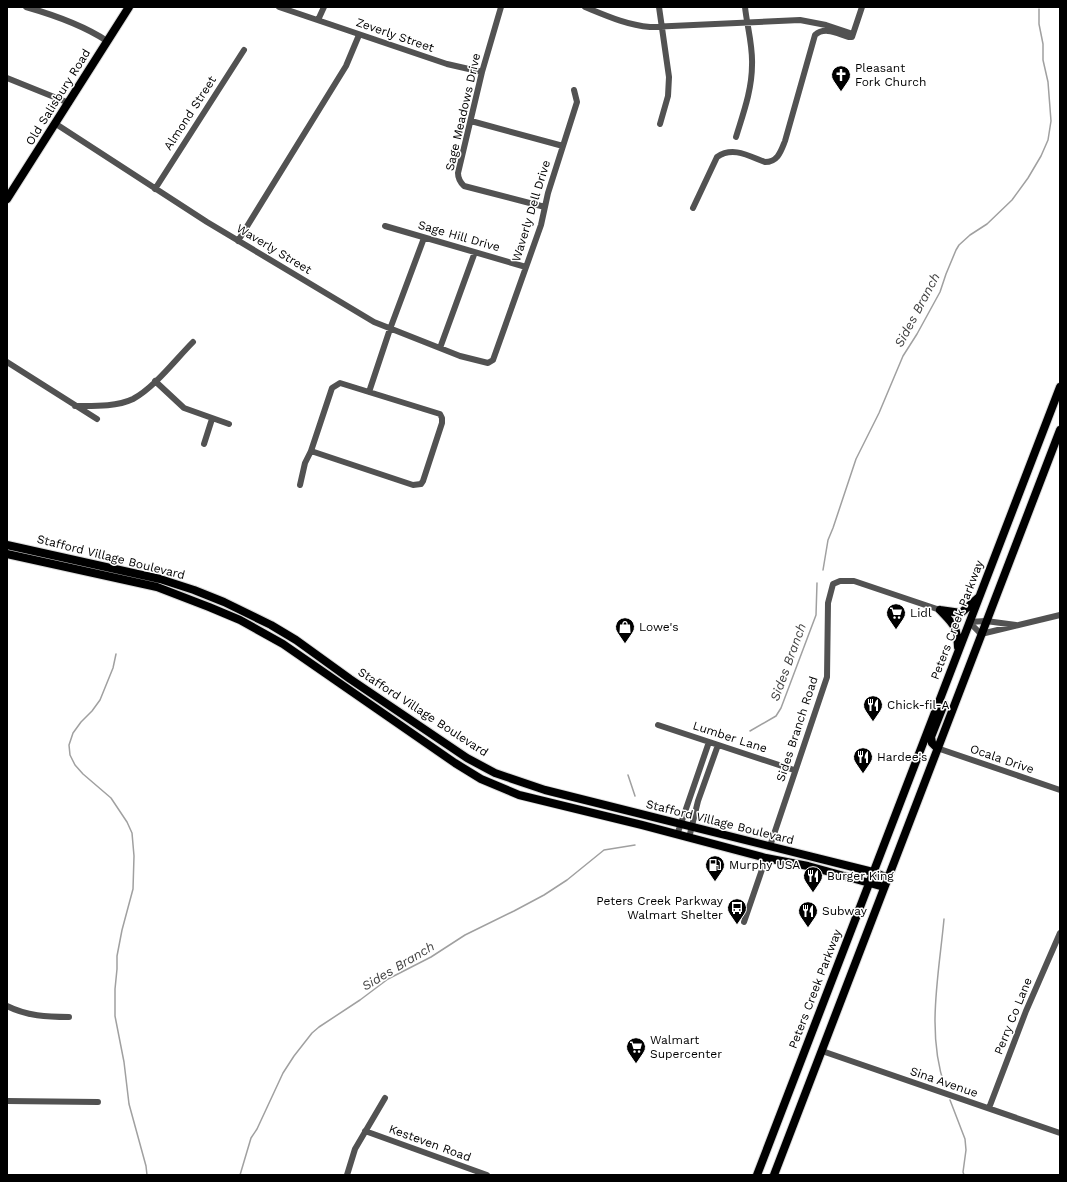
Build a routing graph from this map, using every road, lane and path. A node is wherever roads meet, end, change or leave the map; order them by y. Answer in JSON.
{"nodes":[{"id":1,"x":26,"y":7,"type":"edge"},
{"id":2,"x":129,"y":7,"type":"edge"},
{"id":3,"x":279,"y":7,"type":"edge"},
{"id":4,"x":324,"y":7,"type":"edge"},
{"id":5,"x":501,"y":7,"type":"edge"},
{"id":6,"x":585,"y":7,"type":"edge"},
{"id":7,"x":659,"y":7,"type":"edge"},
{"id":8,"x":745,"y":7,"type":"edge"},
{"id":9,"x":862,"y":7,"type":"edge"},
{"id":10,"x":318,"y":20,"type":"junction"},
{"id":11,"x":747,"y":22,"type":"junction"},
{"id":12,"x":662,"y":26,"type":"junction"},
{"id":13,"x":853,"y":34,"type":"junction"},
{"id":14,"x":359,"y":35,"type":"junction"},
{"id":15,"x":107,"y":41,"type":"junction"},
{"id":16,"x":244,"y":50,"type":"dead end"},
{"id":17,"x":482,"y":72,"type":"junction"},
{"id":18,"x":7,"y":78,"type":"edge"},
{"id":19,"x":574,"y":90,"type":"dead end"},
{"id":20,"x":69,"y":103,"type":"junction"},
{"id":21,"x":471,"y":120,"type":"junction"},
{"id":22,"x":56,"y":124,"type":"junction"},
{"id":23,"x":660,"y":124,"type":"dead end"},
{"id":24,"x":736,"y":137,"type":"dead end"},
{"id":25,"x":563,"y":146,"type":"junction"},
{"id":26,"x":155,"y":189,"type":"junction"},
{"id":27,"x":8,"y":196,"type":"edge"},
{"id":28,"x":545,"y":207,"type":"junction"},
{"id":29,"x":693,"y":208,"type":"dead end"},
{"id":30,"x":385,"y":226,"type":"dead end"},
{"id":31,"x":424,"y":238,"type":"junction"},
{"id":32,"x":238,"y":240,"type":"junction"},
{"id":33,"x":475,"y":252,"type":"junction"},
{"id":34,"x":526,"y":267,"type":"junction"},
{"id":35,"x":390,"y":329,"type":"junction"},
{"id":36,"x":193,"y":342,"type":"dead end"},
{"id":37,"x":440,"y":348,"type":"junction"},
{"id":38,"x":493,"y":360,"type":"joint"},
{"id":39,"x":7,"y":362,"type":"edge"},
{"id":40,"x":155,"y":382,"type":"junction"},
{"id":41,"x":1060,"y":386,"type":"edge"},
{"id":42,"x":369,"y":392,"type":"junction"},
{"id":43,"x":76,"y":406,"type":"junction"},
{"id":44,"x":97,"y":419,"type":"dead end"},
{"id":45,"x":212,"y":419,"type":"junction"},
{"id":46,"x":229,"y":424,"type":"dead end"},
{"id":47,"x":1060,"y":430,"type":"edge"},
{"id":48,"x":204,"y":444,"type":"dead end"},
{"id":49,"x":311,"y":451,"type":"junction"},
{"id":50,"x":300,"y":485,"type":"dead end"},
{"id":51,"x":7,"y":545,"type":"edge"},
{"id":52,"x":7,"y":554,"type":"edge"},
{"id":53,"x":979,"y":597,"type":"junction"},
{"id":54,"x":940,"y":610,"type":"junction"},
{"id":55,"x":1060,"y":616,"type":"edge"},
{"id":56,"x":986,"y":621,"type":"junction"},
{"id":57,"x":969,"y":622,"type":"junction"},
{"id":58,"x":1020,"y":625,"type":"junction"},
{"id":59,"x":981,"y":634,"type":"junction"},
{"id":60,"x":958,"y":650,"type":"junction"},
{"id":61,"x":948,"y":678,"type":"junction"},
{"id":62,"x":658,"y":725,"type":"dead end"},
{"id":63,"x":709,"y":742,"type":"junction"},
{"id":64,"x":718,"y":745,"type":"junction"},
{"id":65,"x":937,"y":748,"type":"junction"},
{"id":66,"x":794,"y":770,"type":"junction"},
{"id":67,"x":694,"y":782,"type":"junction"},
{"id":68,"x":704,"y":786,"type":"junction"},
{"id":69,"x":1060,"y":790,"type":"edge"},
{"id":70,"x":680,"y":823,"type":"junction"},
{"id":71,"x":692,"y":827,"type":"junction"},
{"id":72,"x":677,"y":834,"type":"junction"},
{"id":73,"x":689,"y":838,"type":"junction"},
{"id":74,"x":770,"y":846,"type":"junction"},
{"id":75,"x":766,"y":858,"type":"junction"},
{"id":76,"x":873,"y":872,"type":"junction"},
{"id":77,"x":888,"y":878,"type":"junction"},
{"id":78,"x":869,"y":882,"type":"junction"},
{"id":79,"x":884,"y":887,"type":"junction"},
{"id":80,"x":744,"y":922,"type":"dead end"},
{"id":81,"x":1060,"y":932,"type":"edge"},
{"id":82,"x":7,"y":1006,"type":"edge"},
{"id":83,"x":69,"y":1017,"type":"dead end"},
{"id":84,"x":822,"y":1051,"type":"junction"},
{"id":85,"x":385,"y":1098,"type":"dead end"},
{"id":86,"x":7,"y":1100,"type":"edge"},
{"id":87,"x":98,"y":1102,"type":"dead end"},
{"id":88,"x":989,"y":1108,"type":"junction"},
{"id":89,"x":365,"y":1131,"type":"junction"},
{"id":90,"x":1060,"y":1133,"type":"edge"},
{"id":91,"x":346,"y":1175,"type":"edge"},
{"id":92,"x":487,"y":1175,"type":"edge"},
{"id":93,"x":756,"y":1175,"type":"edge"},
{"id":94,"x":774,"y":1175,"type":"edge"}],
"edges":[{"from":1,"to":15,"type":"street"},
{"from":2,"to":15,"type":"main road","name":"Old Salisbury Road"},
{"from":3,"to":10,"type":"street","name":"Zeverly Street"},
{"from":4,"to":10,"type":"street"},
{"from":5,"to":17,"type":"street","name":"Sage Meadows Drive"},
{"from":6,"to":12,"type":"street"},
{"from":7,"to":12,"type":"street"},
{"from":8,"to":11,"type":"street"},
{"from":9,"to":13,"type":"street"},
{"from":10,"to":14,"type":"street","name":"Zeverly Street"},
{"from":11,"to":12,"type":"street"},
{"from":11,"to":13,"type":"street"},
{"from":11,"to":24,"type":"street"},
{"from":12,"to":23,"type":"street"},
{"from":13,"to":29,"type":"street"},
{"from":14,"to":17,"type":"street","name":"Zeverly Street"},
{"from":14,"to":32,"type":"street"},
{"from":15,"to":20,"type":"main road","name":"Old Salisbury Road"},
{"from":16,"to":26,"type":"street","name":"Almond Street"},
{"from":17,"to":21,"type":"street","name":"Sage Meadows Drive"},
{"from":18,"to":20,"type":"street"},
{"from":19,"to":25,"type":"street","name":"Waverly Dell Drive"},
{"from":20,"to":22,"type":"main road","name":"Old Salisbury Road"},
{"from":21,"to":25,"type":"street"},
{"from":21,"to":28,"type":"street","name":"Sage Meadows Drive"},
{"from":22,"to":26,"type":"street","name":"Waverly Street"},
{"from":22,"to":27,"type":"main road","name":"Old Salisbury Road"},
{"from":25,"to":28,"type":"street","name":"Waverly Dell Drive"},
{"from":26,"to":32,"type":"street","name":"Waverly Street"},
{"from":28,"to":34,"type":"street","name":"Waverly Dell Drive"},
{"from":30,"to":31,"type":"street","name":"Sage Hill Drive"},
{"from":31,"to":33,"type":"street","name":"Sage Hill Drive"},
{"from":31,"to":35,"type":"street"},
{"from":32,"to":35,"type":"street","name":"Waverly Street"},
{"from":33,"to":34,"type":"street","name":"Sage Hill Drive"},
{"from":33,"to":37,"type":"street"},
{"from":34,"to":38,"type":"street","name":"Waverly Dell Drive"},
{"from":35,"to":37,"type":"street","name":"Waverly Street"},
{"from":35,"to":42,"type":"street"},
{"from":36,"to":40,"type":"street"},
{"from":37,"to":38,"type":"street","name":"Waverly Street"},
{"from":39,"to":43,"type":"street"},
{"from":40,"to":43,"type":"street"},
{"from":40,"to":45,"type":"street"},
{"from":41,"to":53,"type":"main road","name":"Peters Creek Parkway"},
{"from":42,"to":49,"type":"street"},
{"from":42,"to":49,"type":"street"},
{"from":43,"to":44,"type":"street"},
{"from":45,"to":46,"type":"street"},
{"from":45,"to":48,"type":"street"},
{"from":47,"to":56,"type":"main road"},
{"from":49,"to":50,"type":"street"},
{"from":51,"to":70,"type":"main road","name":"Stafford Village Boulevard"},
{"from":52,"to":72,"type":"main road","name":"Stafford Village Boulevard"},
{"from":53,"to":54,"type":"main road"},
{"from":53,"to":57,"type":"main road","name":"Peters Creek Parkway"},
{"from":54,"to":60,"type":"main road"},
{"from":54,"to":66,"type":"street","name":"Sides Branch Road"},
{"from":55,"to":58,"type":"street"},
{"from":56,"to":57,"type":"street"},
{"from":56,"to":58,"type":"street"},
{"from":56,"to":59,"type":"main road"},
{"from":57,"to":59,"type":"street"},
{"from":57,"to":60,"type":"main road","name":"Peters Creek Parkway"},
{"from":58,"to":59,"type":"street"},
{"from":59,"to":65,"type":"main road"},
{"from":60,"to":61,"type":"main road","name":"Peters Creek Parkway"},
{"from":61,"to":65,"type":"main road"},
{"from":61,"to":76,"type":"main road","name":"Peters Creek Parkway"},
{"from":62,"to":63,"type":"street","name":"Lumber Lane"},
{"from":63,"to":64,"type":"street","name":"Lumber Lane"},
{"from":63,"to":67,"type":"street"},
{"from":64,"to":66,"type":"street","name":"Lumber Lane"},
{"from":64,"to":68,"type":"street"},
{"from":65,"to":69,"type":"street","name":"Ocala Drive"},
{"from":65,"to":77,"type":"main road"},
{"from":66,"to":74,"type":"street","name":"Sides Branch Road"},
{"from":67,"to":68,"type":"street"},
{"from":67,"to":70,"type":"street"},
{"from":68,"to":71,"type":"street"},
{"from":70,"to":71,"type":"main road","name":"Stafford Village Boulevard"},
{"from":70,"to":72,"type":"street"},
{"from":71,"to":73,"type":"street"},
{"from":71,"to":74,"type":"main road","name":"Stafford Village Boulevard"},
{"from":72,"to":73,"type":"main road","name":"Stafford Village Boulevard"},
{"from":73,"to":75,"type":"main road","name":"Stafford Village Boulevard"},
{"from":74,"to":76,"type":"main road","name":"Stafford Village Boulevard"},
{"from":75,"to":78,"type":"main road","name":"Stafford Village Boulevard"},
{"from":75,"to":80,"type":"street"},
{"from":76,"to":77,"type":"main road","name":"Stafford Village Boulevard"},
{"from":76,"to":78,"type":"main road","name":"Peters Creek Parkway"},
{"from":77,"to":79,"type":"main road"},
{"from":78,"to":79,"type":"main road","name":"Stafford Village Boulevard"},
{"from":78,"to":93,"type":"main road","name":"Peters Creek Parkway"},
{"from":79,"to":84,"type":"main road"},
{"from":81,"to":88,"type":"street","name":"Perry Co Lane"},
{"from":82,"to":83,"type":"street"},
{"from":84,"to":88,"type":"street","name":"Sina Avenue"},
{"from":84,"to":94,"type":"main road"},
{"from":85,"to":89,"type":"street"},
{"from":86,"to":87,"type":"street"},
{"from":88,"to":90,"type":"street","name":"Sina Avenue"},
{"from":89,"to":91,"type":"street"},
{"from":89,"to":92,"type":"street","name":"Kesteven Road"}]}
